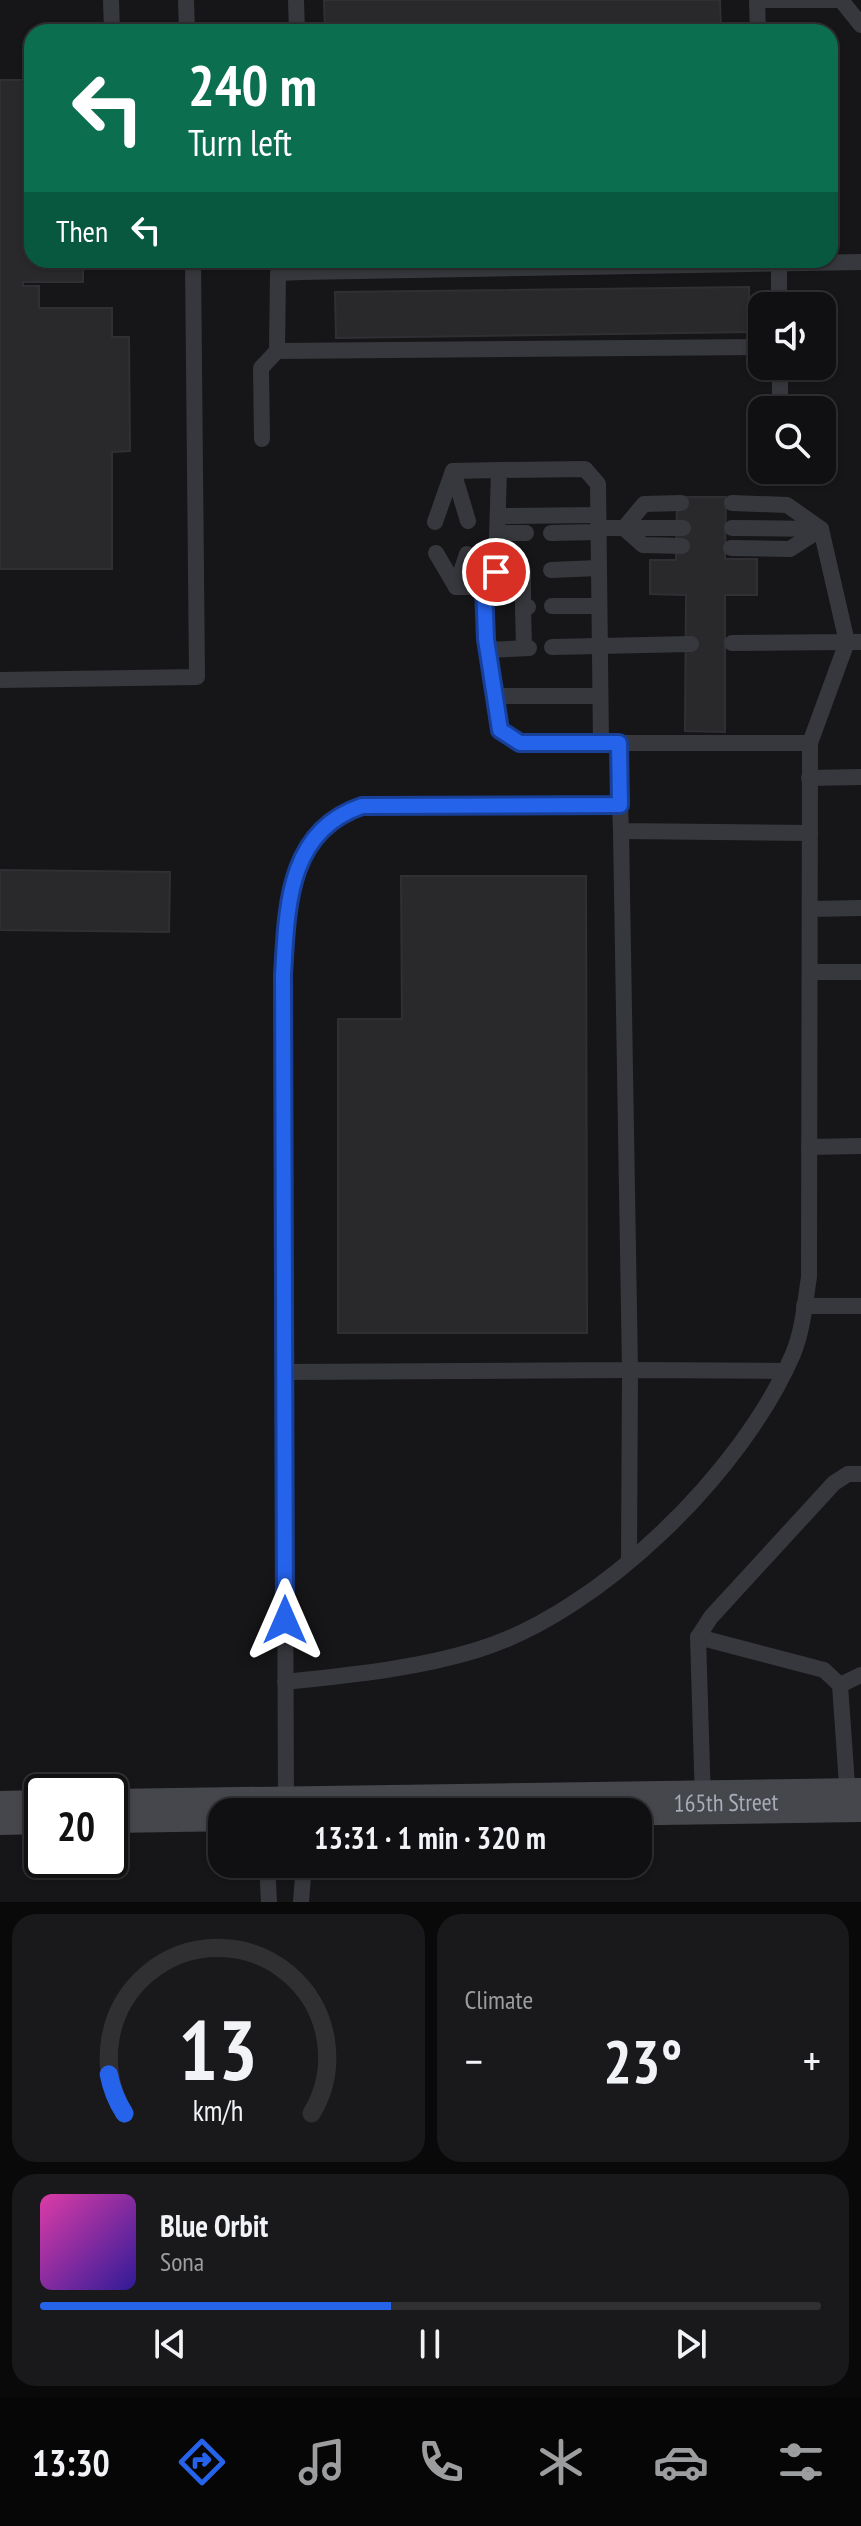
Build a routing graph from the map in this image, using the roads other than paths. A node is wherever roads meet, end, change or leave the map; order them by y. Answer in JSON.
{"nodes":[{"id":1,"x":111,"y":0,"type":"edge"},
{"id":2,"x":186,"y":0,"type":"edge"},
{"id":3,"x":296,"y":0,"type":"edge"},
{"id":4,"x":757,"y":0,"type":"edge"},
{"id":5,"x":112,"y":24,"type":"edge"},
{"id":6,"x":187,"y":24,"type":"edge"},
{"id":7,"x":297,"y":24,"type":"edge"},
{"id":8,"x":758,"y":24,"type":"edge"},
{"id":9,"x":861,"y":25,"type":"edge"},
{"id":10,"x":838,"y":262,"type":"edge"},
{"id":11,"x":861,"y":262,"type":"edge"},
{"id":12,"x":193,"y":268,"type":"edge"},
{"id":13,"x":295,"y":268,"type":"edge"},
{"id":14,"x":769,"y":268,"type":"edge"},
{"id":15,"x":775,"y":292,"type":"edge"},
{"id":16,"x":748,"y":347,"type":"edge"},
{"id":17,"x":277,"y":351,"type":"junction"},
{"id":18,"x":262,"y":439,"type":"dead end"},
{"id":19,"x":499,"y":470,"type":"junction"},
{"id":20,"x":453,"y":471,"type":"junction"},
{"id":21,"x":681,"y":503,"type":"dead end"},
{"id":22,"x":732,"y":503,"type":"dead end"},
{"id":23,"x":500,"y":516,"type":"junction"},
{"id":24,"x":468,"y":521,"type":"dead end"},
{"id":25,"x":435,"y":522,"type":"dead end"},
{"id":26,"x":598,"y":525,"type":"junction"},
{"id":27,"x":624,"y":528,"type":"junction"},
{"id":28,"x":683,"y":528,"type":"dead end"},
{"id":29,"x":732,"y":528,"type":"dead end"},
{"id":30,"x":821,"y":529,"type":"junction"},
{"id":31,"x":499,"y":533,"type":"junction"},
{"id":32,"x":526,"y":533,"type":"dead end"},
{"id":33,"x":551,"y":533,"type":"dead end"},
{"id":34,"x":682,"y":546,"type":"dead end"},
{"id":35,"x":731,"y":548,"type":"dead end"},
{"id":36,"x":436,"y":553,"type":"dead end"},
{"id":37,"x":467,"y":554,"type":"dead end"},
{"id":38,"x":598,"y":568,"type":"junction"},
{"id":39,"x":551,"y":570,"type":"dead end"},
{"id":40,"x":496,"y":572,"type":"junction"},
{"id":41,"x":456,"y":587,"type":"junction"},
{"id":42,"x":484,"y":587,"type":"junction"},
{"id":43,"x":552,"y":606,"type":"dead end"},
{"id":44,"x":598,"y":606,"type":"junction"},
{"id":45,"x":854,"y":642,"type":"edge"},
{"id":46,"x":732,"y":643,"type":"dead end"},
{"id":47,"x":691,"y":644,"type":"dead end"},
{"id":48,"x":552,"y":647,"type":"dead end"},
{"id":49,"x":599,"y":648,"type":"junction"},
{"id":50,"x":487,"y":650,"type":"junction"},
{"id":51,"x":0,"y":680,"type":"edge"},
{"id":52,"x":495,"y":696,"type":"junction"},
{"id":53,"x":600,"y":696,"type":"junction"},
{"id":54,"x":601,"y":743,"type":"junction"},
{"id":55,"x":619,"y":743,"type":"junction"},
{"id":56,"x":810,"y":743,"type":"junction"},
{"id":57,"x":861,"y":777,"type":"edge"},
{"id":58,"x":809,"y":778,"type":"junction"},
{"id":59,"x":620,"y":805,"type":"junction"},
{"id":60,"x":621,"y":831,"type":"junction"},
{"id":61,"x":810,"y":833,"type":"junction"},
{"id":62,"x":861,"y":908,"type":"edge"},
{"id":63,"x":810,"y":909,"type":"junction"},
{"id":64,"x":810,"y":972,"type":"junction"},
{"id":65,"x":861,"y":972,"type":"edge"},
{"id":66,"x":861,"y":1146,"type":"edge"},
{"id":67,"x":809,"y":1147,"type":"junction"},
{"id":68,"x":804,"y":1306,"type":"junction"},
{"id":69,"x":861,"y":1306,"type":"edge"},
{"id":70,"x":630,"y":1370,"type":"junction"},
{"id":71,"x":785,"y":1371,"type":"junction"},
{"id":72,"x":284,"y":1372,"type":"junction"},
{"id":73,"x":861,"y":1474,"type":"edge"},
{"id":74,"x":629,"y":1561,"type":"junction"},
{"id":75,"x":698,"y":1637,"type":"junction"},
{"id":76,"x":861,"y":1675,"type":"edge"},
{"id":77,"x":285,"y":1682,"type":"junction"},
{"id":78,"x":840,"y":1685,"type":"junction"},
{"id":79,"x":286,"y":1798,"type":"edge"},
{"id":80,"x":855,"y":1800,"type":"edge"},
{"id":81,"x":704,"y":1803,"type":"junction"},
{"id":82,"x":652,"y":1804,"type":"edge"},
{"id":83,"x":128,"y":1811,"type":"edge"},
{"id":84,"x":208,"y":1811,"type":"edge"},
{"id":85,"x":24,"y":1812,"type":"edge"},
{"id":86,"x":0,"y":1813,"type":"edge"},
{"id":87,"x":268,"y":1878,"type":"edge"},
{"id":88,"x":303,"y":1878,"type":"edge"},
{"id":89,"x":269,"y":1902,"type":"edge"},
{"id":90,"x":301,"y":1902,"type":"edge"}],
"edges":[{"from":1,"to":5,"type":"lane"},
{"from":2,"to":6,"type":"lane"},
{"from":3,"to":7,"type":"lane"},
{"from":4,"to":8,"type":"lane"},
{"from":4,"to":9,"type":"lane"},
{"from":10,"to":11,"type":"lane"},
{"from":12,"to":51,"type":"lane"},
{"from":13,"to":17,"type":"lane"},
{"from":14,"to":15,"type":"lane"},
{"from":16,"to":17,"type":"lane"},
{"from":17,"to":18,"type":"lane"},
{"from":19,"to":20,"type":"lane"},
{"from":19,"to":23,"type":"lane"},
{"from":19,"to":26,"type":"lane"},
{"from":20,"to":24,"type":"lane"},
{"from":20,"to":25,"type":"lane"},
{"from":21,"to":27,"type":"lane"},
{"from":22,"to":30,"type":"lane"},
{"from":23,"to":26,"type":"lane"},
{"from":23,"to":31,"type":"lane"},
{"from":26,"to":27,"type":"lane"},
{"from":26,"to":33,"type":"lane"},
{"from":26,"to":38,"type":"lane"},
{"from":27,"to":28,"type":"lane"},
{"from":27,"to":34,"type":"lane"},
{"from":29,"to":30,"type":"lane"},
{"from":30,"to":35,"type":"lane"},
{"from":30,"to":45,"type":"lane"},
{"from":31,"to":32,"type":"lane"},
{"from":31,"to":40,"type":"lane"},
{"from":36,"to":41,"type":"lane"},
{"from":37,"to":41,"type":"lane"},
{"from":38,"to":39,"type":"lane"},
{"from":38,"to":44,"type":"lane"},
{"from":40,"to":42,"type":"lane"},
{"from":40,"to":50,"type":"lane"},
{"from":41,"to":42,"type":"lane"},
{"from":42,"to":50,"type":"lane"},
{"from":43,"to":44,"type":"lane"},
{"from":44,"to":49,"type":"lane"},
{"from":45,"to":46,"type":"lane"},
{"from":45,"to":56,"type":"lane"},
{"from":47,"to":49,"type":"lane"},
{"from":48,"to":49,"type":"lane"},
{"from":49,"to":53,"type":"lane"},
{"from":50,"to":52,"type":"lane"},
{"from":52,"to":53,"type":"lane"},
{"from":52,"to":54,"type":"lane"},
{"from":53,"to":54,"type":"lane"},
{"from":54,"to":55,"type":"lane"},
{"from":55,"to":56,"type":"lane"},
{"from":55,"to":59,"type":"lane"},
{"from":56,"to":58,"type":"lane"},
{"from":57,"to":58,"type":"lane"},
{"from":58,"to":61,"type":"lane"},
{"from":59,"to":60,"type":"lane"},
{"from":59,"to":72,"type":"lane"},
{"from":60,"to":61,"type":"lane"},
{"from":60,"to":70,"type":"lane"},
{"from":61,"to":63,"type":"lane"},
{"from":62,"to":63,"type":"lane"},
{"from":63,"to":64,"type":"lane"},
{"from":64,"to":65,"type":"lane"},
{"from":64,"to":67,"type":"lane"},
{"from":66,"to":67,"type":"lane"},
{"from":67,"to":68,"type":"lane"},
{"from":68,"to":69,"type":"lane"},
{"from":68,"to":71,"type":"lane"},
{"from":70,"to":71,"type":"lane"},
{"from":70,"to":72,"type":"lane"},
{"from":70,"to":74,"type":"lane"},
{"from":71,"to":74,"type":"lane"},
{"from":72,"to":77,"type":"lane"},
{"from":73,"to":75,"type":"lane"},
{"from":74,"to":77,"type":"lane"},
{"from":75,"to":78,"type":"lane"},
{"from":75,"to":81,"type":"lane"},
{"from":76,"to":78,"type":"lane"},
{"from":77,"to":79,"type":"lane"},
{"from":78,"to":80,"type":"lane"},
{"from":80,"to":81,"type":"main road","name":"165th Street"},
{"from":81,"to":82,"type":"main road","name":"165th Street"},
{"from":83,"to":84,"type":"main road","name":"165th Street"},
{"from":85,"to":86,"type":"main road"},
{"from":87,"to":89,"type":"lane"},
{"from":88,"to":90,"type":"lane"}]}
